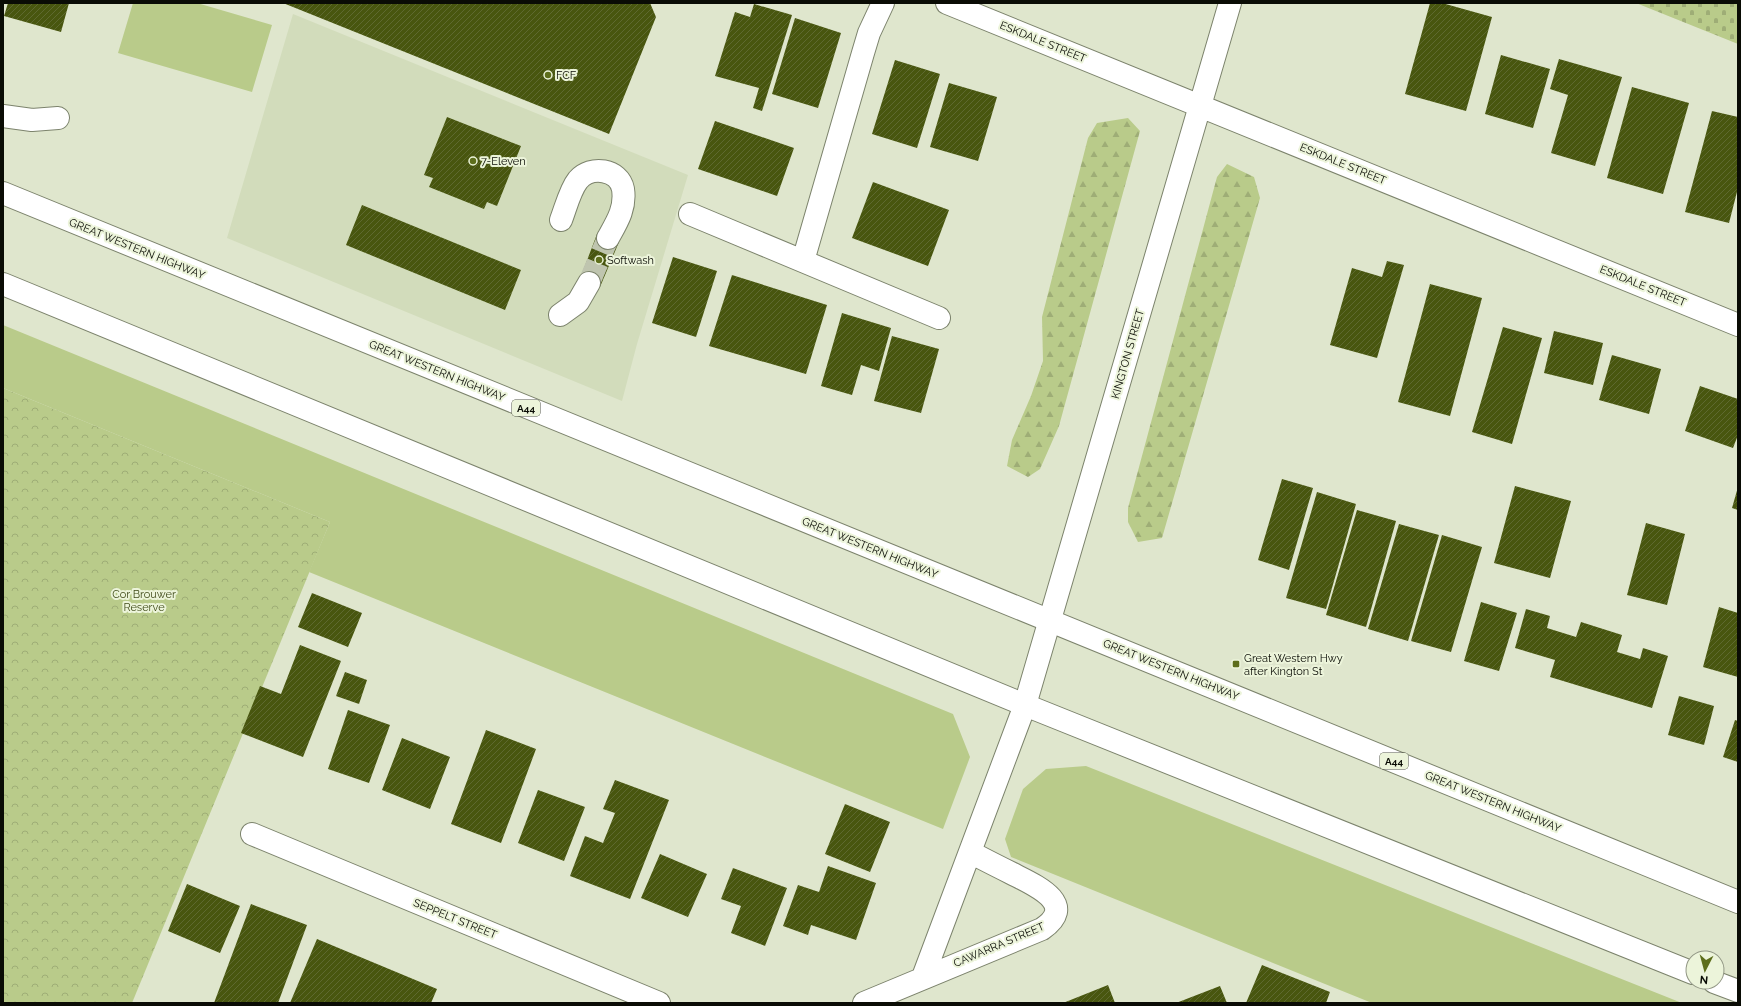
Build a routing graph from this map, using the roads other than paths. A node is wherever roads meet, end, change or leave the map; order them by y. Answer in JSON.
{"nodes":[{"id":1,"x":883,"y":3,"type":"edge"},
{"id":2,"x":948,"y":3,"type":"edge"},
{"id":3,"x":1230,"y":3,"type":"edge"},
{"id":4,"x":1199,"y":106,"type":"junction"},
{"id":5,"x":3,"y":116,"type":"edge"},
{"id":6,"x":58,"y":118,"type":"dead end"},
{"id":7,"x":3,"y":193,"type":"edge"},
{"id":8,"x":690,"y":214,"type":"dead end"},
{"id":9,"x":561,"y":220,"type":"dead end"},
{"id":10,"x":608,"y":238,"type":"tunnel mouth"},
{"id":11,"x":802,"y":261,"type":"junction"},
{"id":12,"x":589,"y":283,"type":"tunnel mouth"},
{"id":13,"x":3,"y":284,"type":"edge"},
{"id":14,"x":560,"y":315,"type":"dead end"},
{"id":15,"x":939,"y":318,"type":"dead end"},
{"id":16,"x":1738,"y":325,"type":"edge"},
{"id":17,"x":1050,"y":620,"type":"junction"},
{"id":18,"x":1025,"y":705,"type":"junction"},
{"id":19,"x":252,"y":834,"type":"dead end"},
{"id":20,"x":970,"y":852,"type":"junction"},
{"id":21,"x":1738,"y":902,"type":"edge"},
{"id":22,"x":1685,"y":970,"type":"edge"},
{"id":23,"x":923,"y":977,"type":"junction"},
{"id":24,"x":1725,"y":987,"type":"edge"},
{"id":25,"x":1738,"y":992,"type":"edge"},
{"id":26,"x":659,"y":1003,"type":"edge"},
{"id":27,"x":864,"y":1003,"type":"edge"}],
"edges":[{"from":1,"to":11,"type":"main road"},
{"from":2,"to":4,"type":"main road","name":"ESKDALE STREET"},
{"from":3,"to":4,"type":"main road","name":"KINGTON STREET"},
{"from":4,"to":16,"type":"main road","name":"ESKDALE STREET"},
{"from":4,"to":17,"type":"main road","name":"KINGTON STREET"},
{"from":5,"to":6,"type":"main road"},
{"from":7,"to":17,"type":"main road","name":"GREAT WESTERN HIGHWAY","number":"A44"},
{"from":8,"to":11,"type":"main road"},
{"from":9,"to":10,"type":"main road"},
{"from":11,"to":15,"type":"main road"},
{"from":12,"to":14,"type":"main road"},
{"from":13,"to":18,"type":"main road"},
{"from":17,"to":18,"type":"main road","name":"KINGTON STREET"},
{"from":17,"to":21,"type":"main road","name":"GREAT WESTERN HIGHWAY","number":"A44"},
{"from":18,"to":20,"type":"main road"},
{"from":18,"to":22,"type":"main road"},
{"from":19,"to":26,"type":"main road","name":"SEPPELT STREET"},
{"from":20,"to":23,"type":"main road"},
{"from":20,"to":23,"type":"main road","name":"CAWARRA STREET"},
{"from":23,"to":27,"type":"main road","name":"CAWARRA STREET"},
{"from":24,"to":25,"type":"main road"}]}
